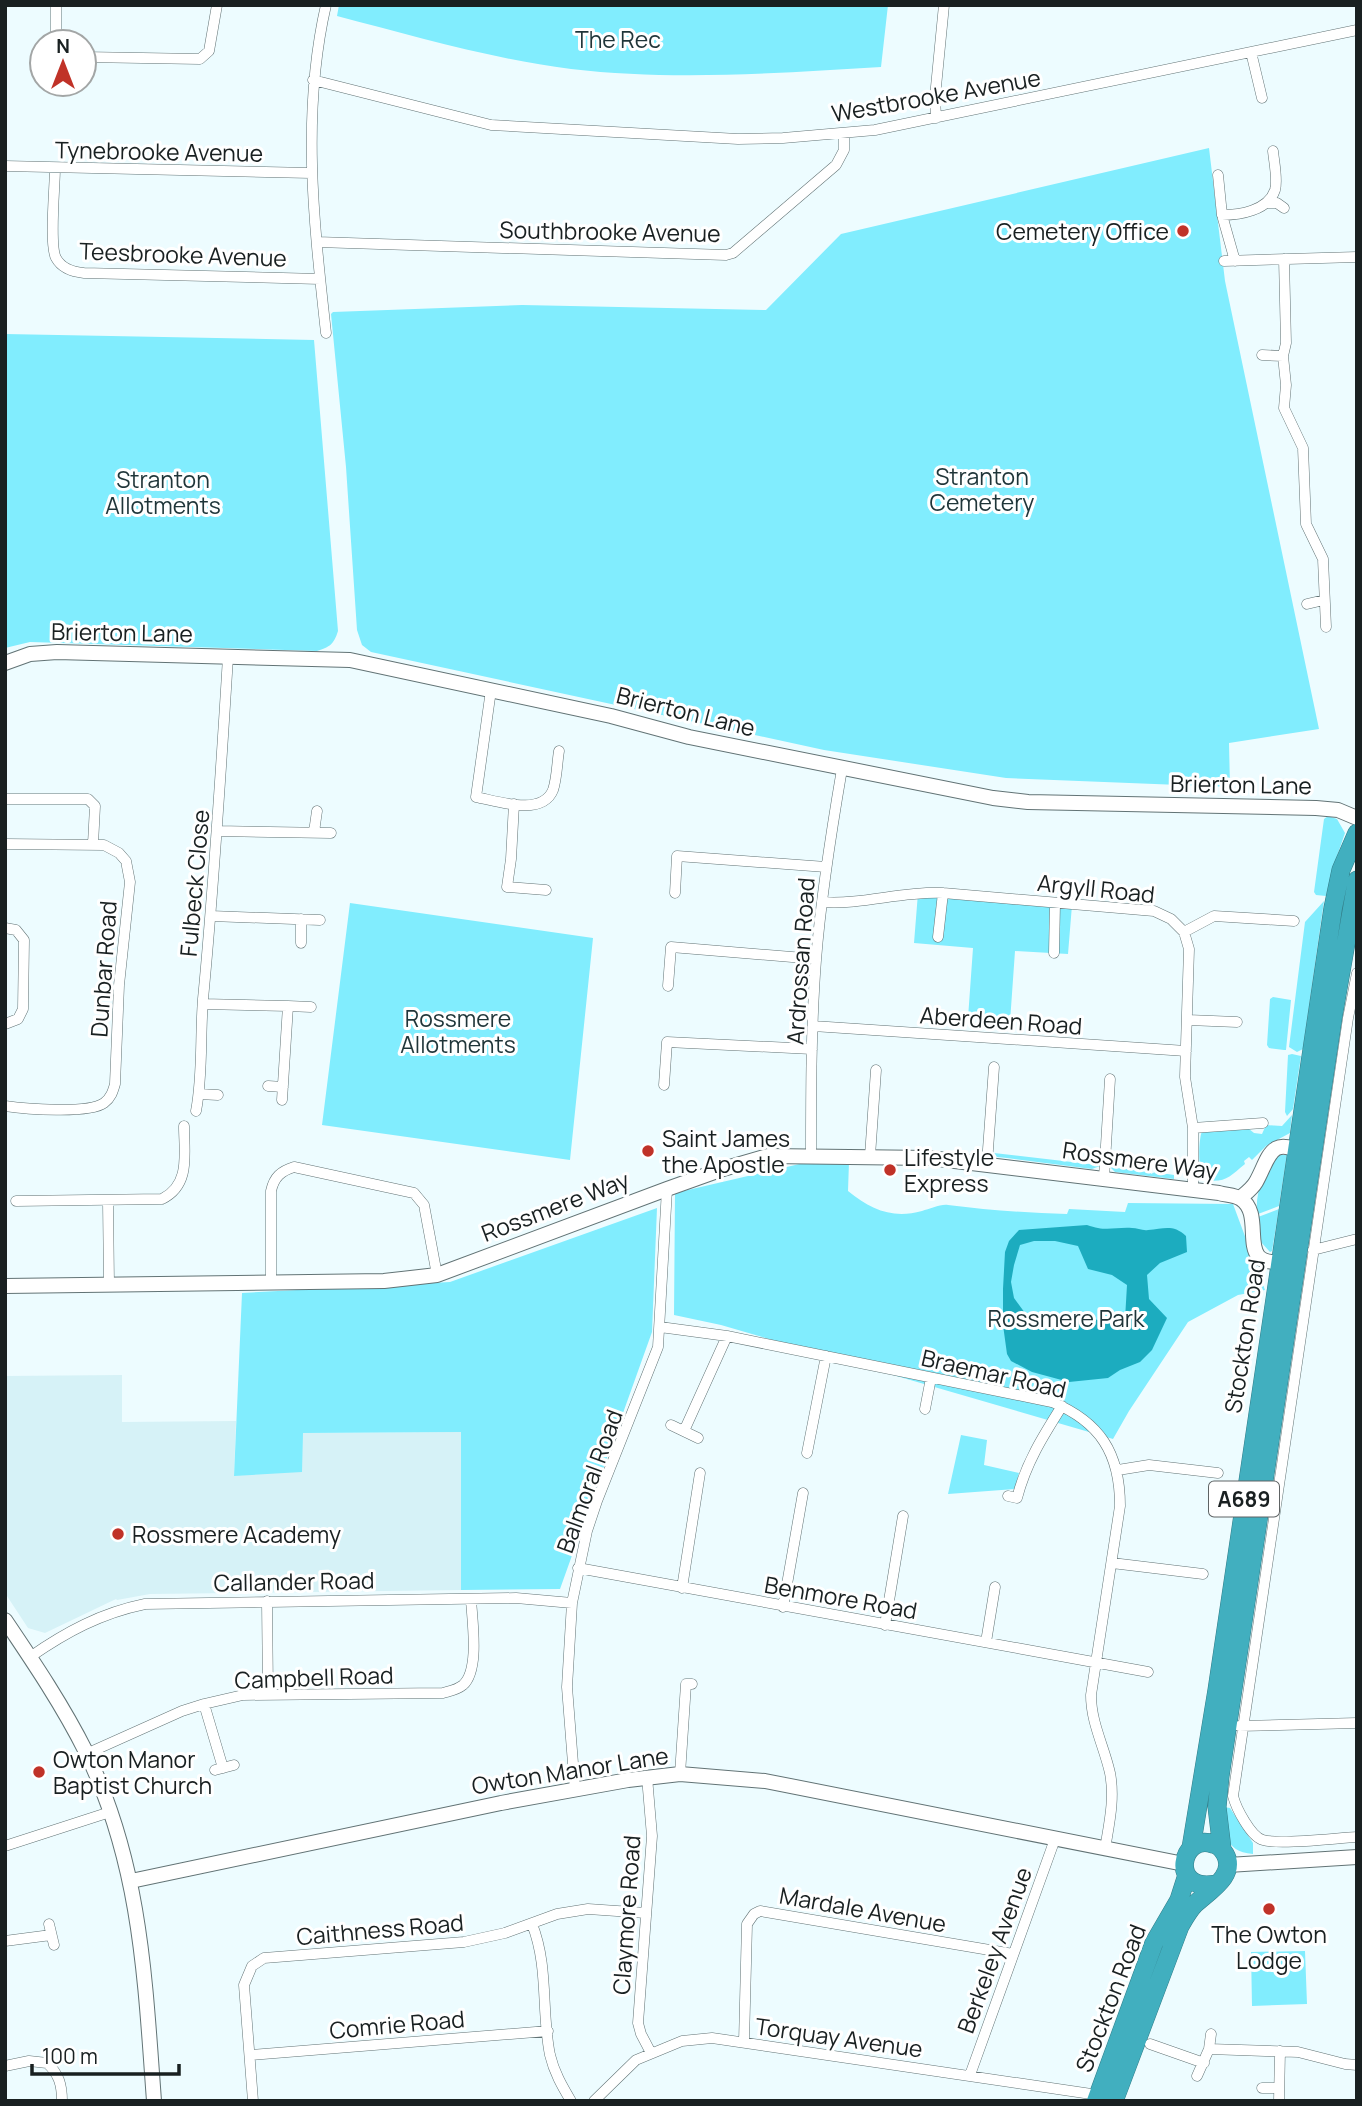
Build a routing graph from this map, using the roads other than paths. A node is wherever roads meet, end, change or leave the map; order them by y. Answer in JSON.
{"nodes":[{"id":1,"x":56,"y":5,"type":"edge"},
{"id":2,"x":217,"y":5,"type":"edge"},
{"id":3,"x":326,"y":5,"type":"edge"},
{"id":4,"x":944,"y":5,"type":"edge"},
{"id":5,"x":56,"y":28,"type":"edge"},
{"id":6,"x":1357,"y":30,"type":"edge"},
{"id":7,"x":1251,"y":52,"type":"junction"},
{"id":8,"x":98,"y":57,"type":"edge"},
{"id":9,"x":313,"y":80,"type":"junction"},
{"id":10,"x":1262,"y":98,"type":"dead end"},
{"id":11,"x":936,"y":118,"type":"junction"},
{"id":12,"x":844,"y":134,"type":"junction"},
{"id":13,"x":1273,"y":151,"type":"dead end"},
{"id":14,"x":5,"y":166,"type":"edge"},
{"id":15,"x":55,"y":168,"type":"junction"},
{"id":16,"x":311,"y":173,"type":"junction"},
{"id":17,"x":1218,"y":176,"type":"dead end"},
{"id":18,"x":1266,"y":203,"type":"junction"},
{"id":19,"x":1284,"y":208,"type":"dead end"},
{"id":20,"x":1222,"y":215,"type":"junction"},
{"id":21,"x":317,"y":242,"type":"junction"},
{"id":22,"x":1357,"y":257,"type":"edge"},
{"id":23,"x":1284,"y":260,"type":"junction"},
{"id":24,"x":1224,"y":261,"type":"dead end"},
{"id":25,"x":1235,"y":261,"type":"junction"},
{"id":26,"x":320,"y":279,"type":"junction"},
{"id":27,"x":326,"y":333,"type":"dead end"},
{"id":28,"x":1262,"y":355,"type":"dead end"},
{"id":29,"x":1283,"y":356,"type":"junction"},
{"id":30,"x":1324,"y":600,"type":"junction"},
{"id":31,"x":1307,"y":604,"type":"dead end"},
{"id":32,"x":1326,"y":627,"type":"dead end"},
{"id":33,"x":228,"y":657,"type":"junction"},
{"id":34,"x":5,"y":663,"type":"edge"},
{"id":35,"x":491,"y":690,"type":"junction"},
{"id":36,"x":559,"y":751,"type":"dead end"},
{"id":37,"x":842,"y":769,"type":"junction"},
{"id":38,"x":5,"y":799,"type":"edge"},
{"id":39,"x":514,"y":804,"type":"junction"},
{"id":40,"x":317,"y":811,"type":"dead end"},
{"id":41,"x":1357,"y":818,"type":"edge"},
{"id":42,"x":218,"y":831,"type":"junction"},
{"id":43,"x":314,"y":832,"type":"junction"},
{"id":44,"x":331,"y":833,"type":"dead end"},
{"id":45,"x":1357,"y":833,"type":"edge"},
{"id":46,"x":93,"y":844,"type":"junction"},
{"id":47,"x":5,"y":845,"type":"edge"},
{"id":48,"x":826,"y":867,"type":"junction"},
{"id":49,"x":1357,"y":880,"type":"edge"},
{"id":50,"x":546,"y":890,"type":"dead end"},
{"id":51,"x":675,"y":894,"type":"dead end"},
{"id":52,"x":943,"y":894,"type":"junction"},
{"id":53,"x":822,"y":902,"type":"junction"},
{"id":54,"x":1055,"y":903,"type":"junction"},
{"id":55,"x":211,"y":916,"type":"junction"},
{"id":56,"x":301,"y":919,"type":"junction"},
{"id":57,"x":320,"y":920,"type":"dead end"},
{"id":58,"x":1294,"y":921,"type":"dead end"},
{"id":59,"x":1353,"y":925,"type":"edge"},
{"id":60,"x":5,"y":928,"type":"edge"},
{"id":61,"x":1184,"y":932,"type":"junction"},
{"id":62,"x":938,"y":937,"type":"dead end"},
{"id":63,"x":302,"y":943,"type":"dead end"},
{"id":64,"x":1054,"y":953,"type":"dead end"},
{"id":65,"x":816,"y":959,"type":"junction"},
{"id":66,"x":1357,"y":973,"type":"edge"},
{"id":67,"x":668,"y":986,"type":"dead end"},
{"id":68,"x":203,"y":1004,"type":"junction"},
{"id":69,"x":288,"y":1006,"type":"junction"},
{"id":70,"x":311,"y":1007,"type":"dead end"},
{"id":71,"x":1332,"y":1018,"type":"junction"},
{"id":72,"x":1188,"y":1020,"type":"junction"},
{"id":73,"x":1237,"y":1022,"type":"dead end"},
{"id":74,"x":5,"y":1024,"type":"edge"},
{"id":75,"x":813,"y":1026,"type":"junction"},
{"id":76,"x":812,"y":1049,"type":"junction"},
{"id":77,"x":1186,"y":1051,"type":"junction"},
{"id":78,"x":994,"y":1067,"type":"dead end"},
{"id":79,"x":876,"y":1070,"type":"dead end"},
{"id":80,"x":1110,"y":1079,"type":"dead end"},
{"id":81,"x":664,"y":1085,"type":"dead end"},
{"id":82,"x":268,"y":1086,"type":"dead end"},
{"id":83,"x":283,"y":1087,"type":"junction"},
{"id":84,"x":199,"y":1094,"type":"junction"},
{"id":85,"x":218,"y":1095,"type":"dead end"},
{"id":86,"x":282,"y":1100,"type":"dead end"},
{"id":87,"x":5,"y":1106,"type":"edge"},
{"id":88,"x":196,"y":1111,"type":"dead end"},
{"id":89,"x":1263,"y":1123,"type":"dead end"},
{"id":90,"x":184,"y":1126,"type":"dead end"},
{"id":91,"x":1193,"y":1128,"type":"junction"},
{"id":92,"x":1296,"y":1150,"type":"junction"},
{"id":93,"x":870,"y":1156,"type":"junction"},
{"id":94,"x":811,"y":1157,"type":"junction"},
{"id":95,"x":1312,"y":1160,"type":"junction"},
{"id":96,"x":987,"y":1163,"type":"junction"},
{"id":97,"x":1104,"y":1178,"type":"junction"},
{"id":98,"x":667,"y":1189,"type":"junction"},
{"id":99,"x":1193,"y":1190,"type":"junction"},
{"id":100,"x":1240,"y":1198,"type":"junction"},
{"id":101,"x":16,"y":1201,"type":"dead end"},
{"id":102,"x":108,"y":1201,"type":"junction"},
{"id":103,"x":1357,"y":1239,"type":"edge"},
{"id":104,"x":1314,"y":1250,"type":"junction"},
{"id":105,"x":1288,"y":1261,"type":"junction"},
{"id":106,"x":437,"y":1275,"type":"junction"},
{"id":107,"x":271,"y":1283,"type":"junction"},
{"id":108,"x":109,"y":1285,"type":"junction"},
{"id":109,"x":5,"y":1286,"type":"edge"},
{"id":110,"x":1299,"y":1298,"type":"junction"},
{"id":111,"x":660,"y":1327,"type":"junction"},
{"id":112,"x":727,"y":1336,"type":"junction"},
{"id":113,"x":826,"y":1356,"type":"junction"},
{"id":114,"x":931,"y":1378,"type":"junction"},
{"id":115,"x":1062,"y":1406,"type":"junction"},
{"id":116,"x":925,"y":1409,"type":"dead end"},
{"id":117,"x":671,"y":1425,"type":"dead end"},
{"id":118,"x":684,"y":1431,"type":"junction"},
{"id":119,"x":698,"y":1438,"type":"dead end"},
{"id":120,"x":807,"y":1453,"type":"dead end"},
{"id":121,"x":1118,"y":1470,"type":"junction"},
{"id":122,"x":1218,"y":1473,"type":"dead end"},
{"id":123,"x":701,"y":1474,"type":"dead end"},
{"id":124,"x":803,"y":1493,"type":"dead end"},
{"id":125,"x":1017,"y":1498,"type":"dead end"},
{"id":126,"x":903,"y":1516,"type":"dead end"},
{"id":127,"x":1112,"y":1563,"type":"junction"},
{"id":128,"x":578,"y":1568,"type":"junction"},
{"id":129,"x":1203,"y":1574,"type":"dead end"},
{"id":130,"x":995,"y":1587,"type":"dead end"},
{"id":131,"x":682,"y":1588,"type":"junction"},
{"id":132,"x":471,"y":1599,"type":"junction"},
{"id":133,"x":267,"y":1601,"type":"junction"},
{"id":134,"x":572,"y":1603,"type":"junction"},
{"id":135,"x":783,"y":1606,"type":"junction"},
{"id":136,"x":5,"y":1620,"type":"edge"},
{"id":137,"x":885,"y":1625,"type":"junction"},
{"id":138,"x":986,"y":1643,"type":"junction"},
{"id":139,"x":30,"y":1657,"type":"junction"},
{"id":140,"x":1097,"y":1663,"type":"junction"},
{"id":141,"x":1148,"y":1672,"type":"dead end"},
{"id":142,"x":692,"y":1684,"type":"dead end"},
{"id":143,"x":268,"y":1694,"type":"junction"},
{"id":144,"x":204,"y":1704,"type":"junction"},
{"id":145,"x":1357,"y":1723,"type":"edge"},
{"id":146,"x":1236,"y":1726,"type":"junction"},
{"id":147,"x":86,"y":1754,"type":"junction"},
{"id":148,"x":234,"y":1765,"type":"dead end"},
{"id":149,"x":680,"y":1774,"type":"junction"},
{"id":150,"x":647,"y":1777,"type":"junction"},
{"id":151,"x":575,"y":1789,"type":"junction"},
{"id":152,"x":110,"y":1812,"type":"junction"},
{"id":153,"x":1357,"y":1837,"type":"edge"},
{"id":154,"x":1055,"y":1839,"type":"junction"},
{"id":155,"x":5,"y":1846,"type":"edge"},
{"id":156,"x":1105,"y":1849,"type":"junction"},
{"id":157,"x":1225,"y":1857,"type":"junction"},
{"id":158,"x":1357,"y":1857,"type":"edge"},
{"id":159,"x":1187,"y":1863,"type":"junction"},
{"id":160,"x":131,"y":1881,"type":"junction"},
{"id":161,"x":1216,"y":1884,"type":"junction"},
{"id":162,"x":646,"y":1913,"type":"junction"},
{"id":163,"x":532,"y":1924,"type":"junction"},
{"id":164,"x":51,"y":1934,"type":"dead end"},
{"id":165,"x":5,"y":1941,"type":"edge"},
{"id":166,"x":1013,"y":1954,"type":"junction"},
{"id":167,"x":548,"y":2031,"type":"junction"},
{"id":168,"x":1211,"y":2034,"type":"dead end"},
{"id":169,"x":744,"y":2042,"type":"junction"},
{"id":170,"x":1150,"y":2044,"type":"dead end"},
{"id":171,"x":1209,"y":2049,"type":"junction"},
{"id":172,"x":1280,"y":2051,"type":"junction"},
{"id":173,"x":651,"y":2053,"type":"junction"},
{"id":174,"x":250,"y":2055,"type":"junction"},
{"id":175,"x":1204,"y":2063,"type":"junction"},
{"id":176,"x":1357,"y":2064,"type":"edge"},
{"id":177,"x":5,"y":2066,"type":"edge"},
{"id":178,"x":970,"y":2075,"type":"junction"},
{"id":179,"x":1197,"y":2076,"type":"dead end"},
{"id":180,"x":1262,"y":2088,"type":"dead end"},
{"id":181,"x":1279,"y":2088,"type":"junction"},
{"id":182,"x":1103,"y":2099,"type":"edge"},
{"id":183,"x":62,"y":2101,"type":"edge"},
{"id":184,"x":154,"y":2101,"type":"edge"},
{"id":185,"x":253,"y":2101,"type":"edge"},
{"id":186,"x":571,"y":2101,"type":"edge"},
{"id":187,"x":594,"y":2101,"type":"edge"},
{"id":188,"x":1279,"y":2101,"type":"edge"}],
"edges":[{"from":1,"to":5,"type":"street"},
{"from":2,"to":8,"type":"street"},
{"from":3,"to":9,"type":"street"},
{"from":4,"to":11,"type":"street"},
{"from":6,"to":7,"type":"street","name":"Westbrooke Avenue"},
{"from":7,"to":10,"type":"street"},
{"from":7,"to":11,"type":"street","name":"Westbrooke Avenue"},
{"from":9,"to":12,"type":"street","name":"Westbrooke Avenue"},
{"from":9,"to":16,"type":"street"},
{"from":11,"to":12,"type":"street","name":"Westbrooke Avenue"},
{"from":12,"to":21,"type":"street","name":"Southbrooke Avenue"},
{"from":13,"to":18,"type":"street"},
{"from":14,"to":15,"type":"street","name":"Tynebrooke Avenue"},
{"from":15,"to":16,"type":"street","name":"Tynebrooke Avenue"},
{"from":15,"to":26,"type":"street","name":"Teesbrooke Avenue"},
{"from":16,"to":21,"type":"street"},
{"from":17,"to":20,"type":"street"},
{"from":18,"to":19,"type":"street"},
{"from":18,"to":20,"type":"street"},
{"from":20,"to":25,"type":"street"},
{"from":21,"to":26,"type":"street"},
{"from":22,"to":23,"type":"street"},
{"from":23,"to":25,"type":"street"},
{"from":23,"to":29,"type":"street"},
{"from":24,"to":25,"type":"street"},
{"from":26,"to":27,"type":"street"},
{"from":28,"to":29,"type":"street"},
{"from":29,"to":30,"type":"street"},
{"from":30,"to":31,"type":"street"},
{"from":30,"to":32,"type":"street"},
{"from":33,"to":34,"type":"street","name":"Brierton Lane"},
{"from":33,"to":35,"type":"street","name":"Brierton Lane"},
{"from":33,"to":42,"type":"street","name":"Fulbeck Close"},
{"from":35,"to":37,"type":"street","name":"Brierton Lane"},
{"from":35,"to":39,"type":"street"},
{"from":36,"to":39,"type":"street"},
{"from":37,"to":41,"type":"street","name":"Brierton Lane"},
{"from":37,"to":48,"type":"street","name":"Ardrossan Road"},
{"from":38,"to":46,"type":"street"},
{"from":39,"to":50,"type":"street"},
{"from":40,"to":43,"type":"street"},
{"from":42,"to":43,"type":"street"},
{"from":42,"to":55,"type":"street","name":"Fulbeck Close"},
{"from":43,"to":44,"type":"street"},
{"from":45,"to":71,"type":"highway","name":"Stockton Road","number":"A689"},
{"from":46,"to":47,"type":"street","name":"Dunbar Road"},
{"from":46,"to":87,"type":"street","name":"Dunbar Road"},
{"from":48,"to":51,"type":"street"},
{"from":48,"to":53,"type":"street","name":"Ardrossan Road"},
{"from":49,"to":59,"type":"highway","name":"Stockton Road","number":"A689"},
{"from":52,"to":53,"type":"street","name":"Argyll Road"},
{"from":52,"to":54,"type":"street","name":"Argyll Road"},
{"from":52,"to":62,"type":"street"},
{"from":53,"to":65,"type":"street","name":"Ardrossan Road"},
{"from":54,"to":61,"type":"street","name":"Argyll Road"},
{"from":54,"to":64,"type":"street"},
{"from":55,"to":56,"type":"street"},
{"from":55,"to":68,"type":"street","name":"Fulbeck Close"},
{"from":56,"to":57,"type":"street"},
{"from":56,"to":63,"type":"street"},
{"from":58,"to":61,"type":"street"},
{"from":59,"to":71,"type":"highway","name":"Stockton Road","number":"A689"},
{"from":60,"to":74,"type":"street"},
{"from":61,"to":72,"type":"street"},
{"from":65,"to":67,"type":"street"},
{"from":65,"to":75,"type":"street","name":"Ardrossan Road"},
{"from":66,"to":71,"type":"street"},
{"from":68,"to":69,"type":"street"},
{"from":68,"to":84,"type":"street","name":"Fulbeck Close"},
{"from":69,"to":70,"type":"street"},
{"from":69,"to":83,"type":"street"},
{"from":71,"to":92,"type":"highway","name":"Stockton Road","number":"A689"},
{"from":71,"to":95,"type":"highway","name":"Stockton Road","number":"A689"},
{"from":71,"to":104,"type":"street","name":"Stockton Road"},
{"from":72,"to":73,"type":"street"},
{"from":72,"to":77,"type":"street"},
{"from":75,"to":76,"type":"street","name":"Ardrossan Road"},
{"from":75,"to":77,"type":"street","name":"Aberdeen Road"},
{"from":76,"to":81,"type":"street"},
{"from":76,"to":94,"type":"street","name":"Ardrossan Road"},
{"from":77,"to":91,"type":"street"},
{"from":78,"to":96,"type":"street"},
{"from":79,"to":93,"type":"street"},
{"from":80,"to":97,"type":"street"},
{"from":82,"to":83,"type":"street"},
{"from":83,"to":86,"type":"street"},
{"from":84,"to":85,"type":"street"},
{"from":84,"to":88,"type":"street","name":"Fulbeck Close"},
{"from":89,"to":91,"type":"street"},
{"from":90,"to":102,"type":"street"},
{"from":91,"to":99,"type":"street"},
{"from":92,"to":95,"type":"street"},
{"from":92,"to":100,"type":"street","name":"Rossmere Way"},
{"from":92,"to":105,"type":"highway","name":"Stockton Road","number":"A689"},
{"from":93,"to":94,"type":"street","name":"Rossmere Way"},
{"from":93,"to":96,"type":"street","name":"Rossmere Way"},
{"from":94,"to":98,"type":"street","name":"Rossmere Way"},
{"from":95,"to":105,"type":"highway","name":"Stockton Road","number":"A689"},
{"from":96,"to":97,"type":"street","name":"Rossmere Way"},
{"from":97,"to":99,"type":"street","name":"Rossmere Way"},
{"from":98,"to":106,"type":"street","name":"Rossmere Way"},
{"from":98,"to":111,"type":"street","name":"Balmoral Road"},
{"from":99,"to":100,"type":"street","name":"Rossmere Way"},
{"from":100,"to":105,"type":"street","name":"Rossmere Way"},
{"from":101,"to":102,"type":"street"},
{"from":102,"to":108,"type":"street"},
{"from":103,"to":104,"type":"street"},
{"from":104,"to":110,"type":"street","name":"Stockton Road"},
{"from":105,"to":110,"type":"highway","name":"Stockton Road","number":"A689"},
{"from":105,"to":159,"type":"highway","name":"Stockton Road","number":"A689"},
{"from":106,"to":107,"type":"street","name":"Rossmere Way"},
{"from":106,"to":107,"type":"street"},
{"from":107,"to":108,"type":"street","name":"Rossmere Way"},
{"from":108,"to":109,"type":"street","name":"Rossmere Way"},
{"from":110,"to":146,"type":"highway","name":"Stockton Road","number":"A689"},
{"from":111,"to":112,"type":"street","name":"Braemar Road"},
{"from":111,"to":128,"type":"street","name":"Balmoral Road"},
{"from":112,"to":113,"type":"street","name":"Braemar Road"},
{"from":112,"to":118,"type":"street"},
{"from":113,"to":114,"type":"street","name":"Braemar Road"},
{"from":113,"to":120,"type":"street"},
{"from":114,"to":115,"type":"street","name":"Braemar Road"},
{"from":114,"to":116,"type":"street"},
{"from":115,"to":121,"type":"street","name":"Braemar Road"},
{"from":115,"to":125,"type":"street"},
{"from":117,"to":118,"type":"street"},
{"from":118,"to":119,"type":"street"},
{"from":121,"to":122,"type":"street"},
{"from":121,"to":127,"type":"street","name":"Braemar Road"},
{"from":123,"to":131,"type":"street"},
{"from":124,"to":135,"type":"street"},
{"from":126,"to":137,"type":"street"},
{"from":127,"to":129,"type":"street"},
{"from":127,"to":140,"type":"street","name":"Braemar Road"},
{"from":128,"to":131,"type":"street","name":"Benmore Road"},
{"from":128,"to":134,"type":"street","name":"Balmoral Road"},
{"from":130,"to":138,"type":"street"},
{"from":131,"to":135,"type":"street","name":"Benmore Road"},
{"from":132,"to":133,"type":"street","name":"Callander Road"},
{"from":132,"to":134,"type":"street","name":"Callander Road"},
{"from":132,"to":143,"type":"street","name":"Campbell Road"},
{"from":133,"to":139,"type":"street","name":"Callander Road"},
{"from":133,"to":143,"type":"street"},
{"from":134,"to":151,"type":"street","name":"Balmoral Road"},
{"from":135,"to":137,"type":"street","name":"Benmore Road"},
{"from":136,"to":139,"type":"street"},
{"from":137,"to":138,"type":"street","name":"Benmore Road"},
{"from":138,"to":140,"type":"street","name":"Benmore Road"},
{"from":139,"to":147,"type":"street"},
{"from":140,"to":141,"type":"street","name":"Benmore Road"},
{"from":140,"to":156,"type":"street","name":"Braemar Road"},
{"from":142,"to":149,"type":"street"},
{"from":143,"to":144,"type":"street","name":"Campbell Road"},
{"from":144,"to":147,"type":"street","name":"Campbell Road"},
{"from":144,"to":148,"type":"street"},
{"from":145,"to":146,"type":"street"},
{"from":146,"to":153,"type":"street","name":"Stockton Road"},
{"from":146,"to":157,"type":"highway","name":"Stockton Road","number":"A689"},
{"from":147,"to":152,"type":"street"},
{"from":149,"to":150,"type":"street","name":"Owton Manor Lane"},
{"from":149,"to":154,"type":"street","name":"Owton Manor Lane"},
{"from":150,"to":151,"type":"street","name":"Owton Manor Lane"},
{"from":150,"to":162,"type":"street","name":"Claymore Road"},
{"from":151,"to":160,"type":"street","name":"Owton Manor Lane"},
{"from":152,"to":155,"type":"street"},
{"from":152,"to":160,"type":"street"},
{"from":154,"to":156,"type":"street","name":"Owton Manor Lane"},
{"from":154,"to":166,"type":"street","name":"Berkeley Avenue"},
{"from":156,"to":159,"type":"street","name":"Owton Manor Lane"},
{"from":157,"to":158,"type":"street"},
{"from":157,"to":159,"type":"highway"},
{"from":157,"to":161,"type":"highway"},
{"from":159,"to":161,"type":"highway"},
{"from":159,"to":182,"type":"highway","name":"Stockton Road","number":"A689"},
{"from":160,"to":184,"type":"street"},
{"from":161,"to":182,"type":"highway","name":"Stockton Road"},
{"from":162,"to":163,"type":"street","name":"Caithness Road"},
{"from":162,"to":173,"type":"street","name":"Claymore Road"},
{"from":163,"to":167,"type":"street"},
{"from":163,"to":174,"type":"street","name":"Caithness Road"},
{"from":164,"to":165,"type":"street"},
{"from":166,"to":169,"type":"street","name":"Mardale Avenue"},
{"from":166,"to":178,"type":"street","name":"Berkeley Avenue"},
{"from":167,"to":174,"type":"street","name":"Comrie Road"},
{"from":167,"to":186,"type":"street"},
{"from":168,"to":171,"type":"street"},
{"from":169,"to":173,"type":"street","name":"Torquay Avenue"},
{"from":169,"to":178,"type":"street","name":"Torquay Avenue"},
{"from":170,"to":175,"type":"street"},
{"from":171,"to":172,"type":"street"},
{"from":171,"to":175,"type":"street"},
{"from":172,"to":176,"type":"street"},
{"from":172,"to":181,"type":"street"},
{"from":173,"to":187,"type":"street","name":"Torquay Avenue"},
{"from":174,"to":185,"type":"street","name":"Caithness Road"},
{"from":175,"to":179,"type":"street"},
{"from":177,"to":183,"type":"street"},
{"from":178,"to":182,"type":"street","name":"Torquay Avenue"},
{"from":180,"to":181,"type":"street"},
{"from":181,"to":188,"type":"street"}]}
